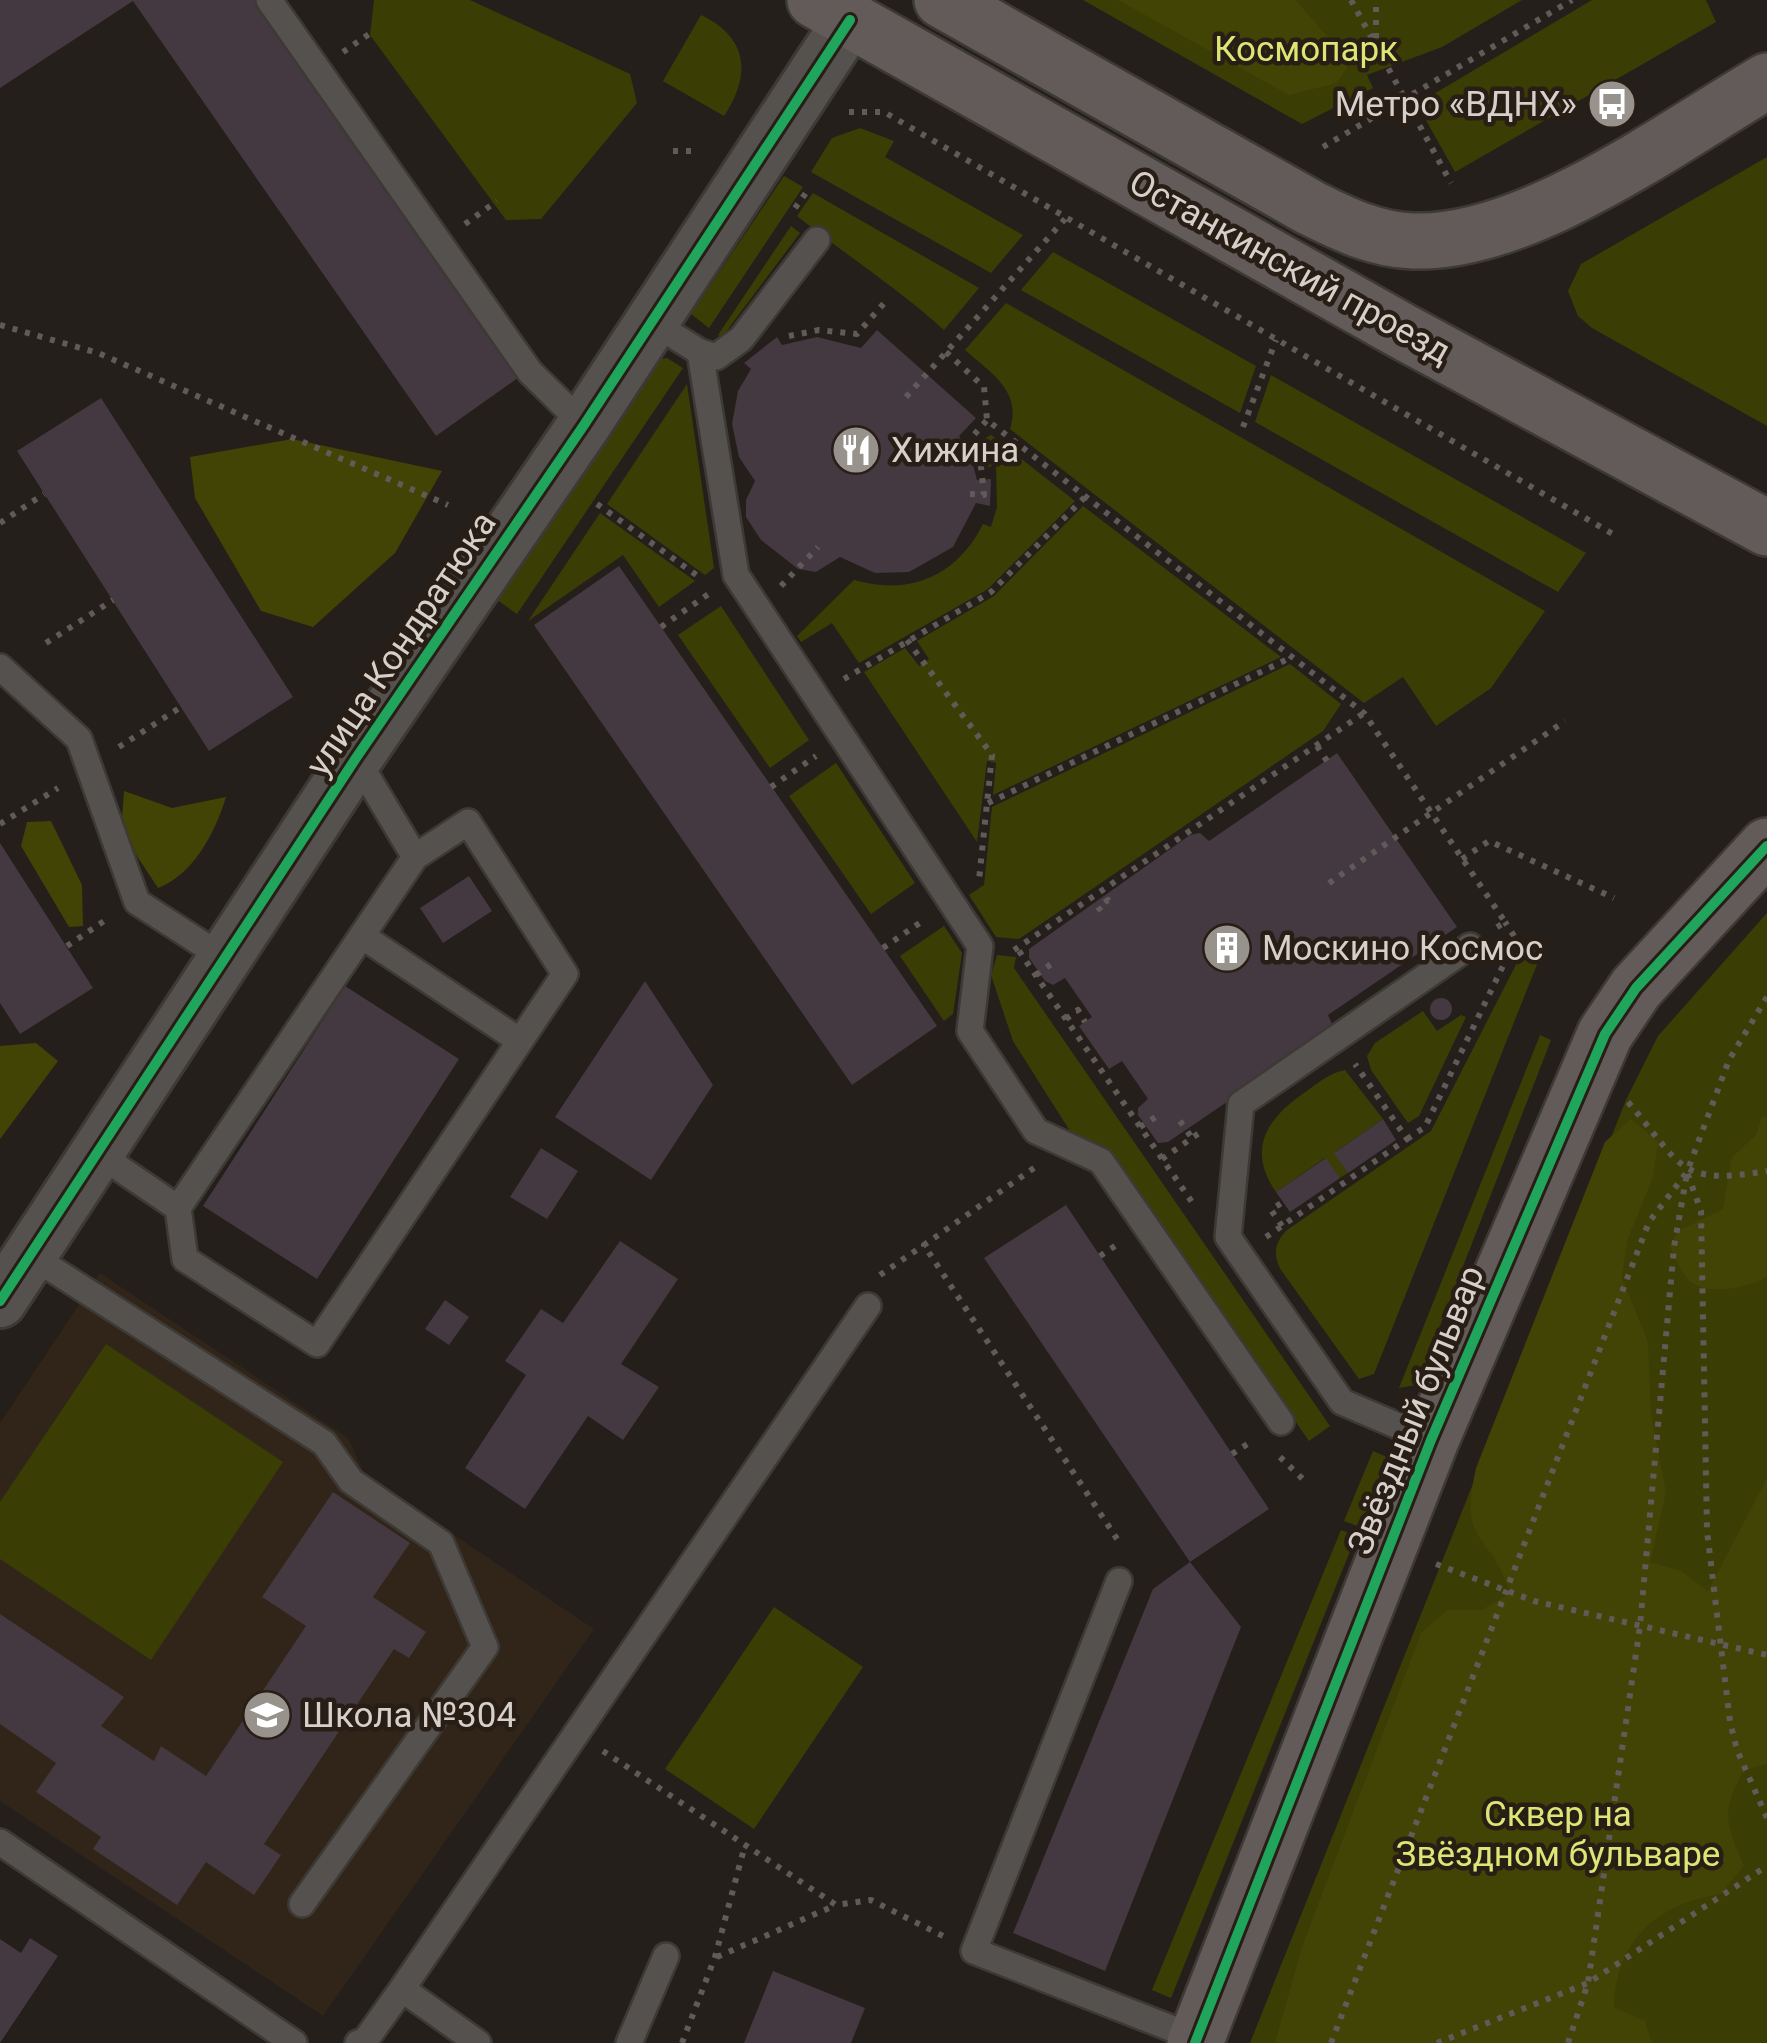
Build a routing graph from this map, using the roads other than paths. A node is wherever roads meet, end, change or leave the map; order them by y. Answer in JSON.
{"nodes":[{"id":1,"x":270,"y":0,"type":"edge"},
{"id":2,"x":942,"y":0,"type":"edge"},
{"id":3,"x":833,"y":10,"type":"edge"},
{"id":4,"x":1767,"y":81,"type":"edge"},
{"id":5,"x":817,"y":240,"type":"dead end"},
{"id":6,"x":650,"y":321,"type":"junction"},
{"id":7,"x":700,"y":352,"type":"junction"},
{"id":8,"x":584,"y":425,"type":"junction"},
{"id":9,"x":1767,"y":528,"type":"edge"},
{"id":10,"x":0,"y":668,"type":"edge"},
{"id":11,"x":356,"y":758,"type":"junction"},
{"id":12,"x":1767,"y":846,"type":"edge"},
{"id":13,"x":415,"y":858,"type":"junction"},
{"id":14,"x":362,"y":936,"type":"junction"},
{"id":15,"x":1470,"y":946,"type":"road end"},
{"id":16,"x":224,"y":958,"type":"junction"},
{"id":17,"x":520,"y":1042,"type":"junction"},
{"id":18,"x":97,"y":1152,"type":"junction"},
{"id":19,"x":178,"y":1208,"type":"junction"},
{"id":20,"x":10,"y":1278,"type":"edge"},
{"id":21,"x":868,"y":1306,"type":"dead end"},
{"id":22,"x":1282,"y":1422,"type":"dead end"},
{"id":23,"x":1431,"y":1440,"type":"junction"},
{"id":24,"x":1119,"y":1581,"type":"road end"},
{"id":25,"x":0,"y":1842,"type":"edge"},
{"id":26,"x":302,"y":1904,"type":"dead end"},
{"id":27,"x":666,"y":1956,"type":"dead end"},
{"id":28,"x":402,"y":1989,"type":"junction"},
{"id":29,"x":1196,"y":2040,"type":"edge"},
{"id":30,"x":294,"y":2043,"type":"edge"},
{"id":31,"x":358,"y":2043,"type":"edge"},
{"id":32,"x":478,"y":2043,"type":"edge"},
{"id":33,"x":629,"y":2043,"type":"edge"}],
"edges":[{"from":1,"to":8,"type":"lane"},
{"from":2,"to":4,"type":"main road","name":"Останкинский проезд"},
{"from":3,"to":6,"type":"street","name":"улица Кондратюка"},
{"from":3,"to":9,"type":"main road","name":"Останкинский проезд"},
{"from":5,"to":7,"type":"lane"},
{"from":6,"to":7,"type":"lane"},
{"from":6,"to":8,"type":"street","name":"улица Кондратюка"},
{"from":7,"to":22,"type":"lane"},
{"from":8,"to":11,"type":"street","name":"улица Кондратюка"},
{"from":10,"to":16,"type":"lane"},
{"from":11,"to":13,"type":"lane"},
{"from":11,"to":16,"type":"street","name":"улица Кондратюка"},
{"from":12,"to":23,"type":"main road","name":"Звёздный бульвар"},
{"from":13,"to":14,"type":"lane"},
{"from":13,"to":17,"type":"lane"},
{"from":14,"to":17,"type":"lane"},
{"from":14,"to":19,"type":"lane"},
{"from":15,"to":23,"type":"lane"},
{"from":16,"to":18,"type":"street","name":"улица Кондратюка"},
{"from":17,"to":19,"type":"lane"},
{"from":18,"to":19,"type":"lane"},
{"from":18,"to":20,"type":"street","name":"улица Кондратюка"},
{"from":20,"to":26,"type":"lane"},
{"from":21,"to":28,"type":"lane"},
{"from":23,"to":29,"type":"main road","name":"Звёздный бульвар"},
{"from":24,"to":29,"type":"lane"},
{"from":25,"to":30,"type":"lane"},
{"from":27,"to":33,"type":"lane"},
{"from":28,"to":31,"type":"lane"},
{"from":28,"to":32,"type":"lane"}]}
